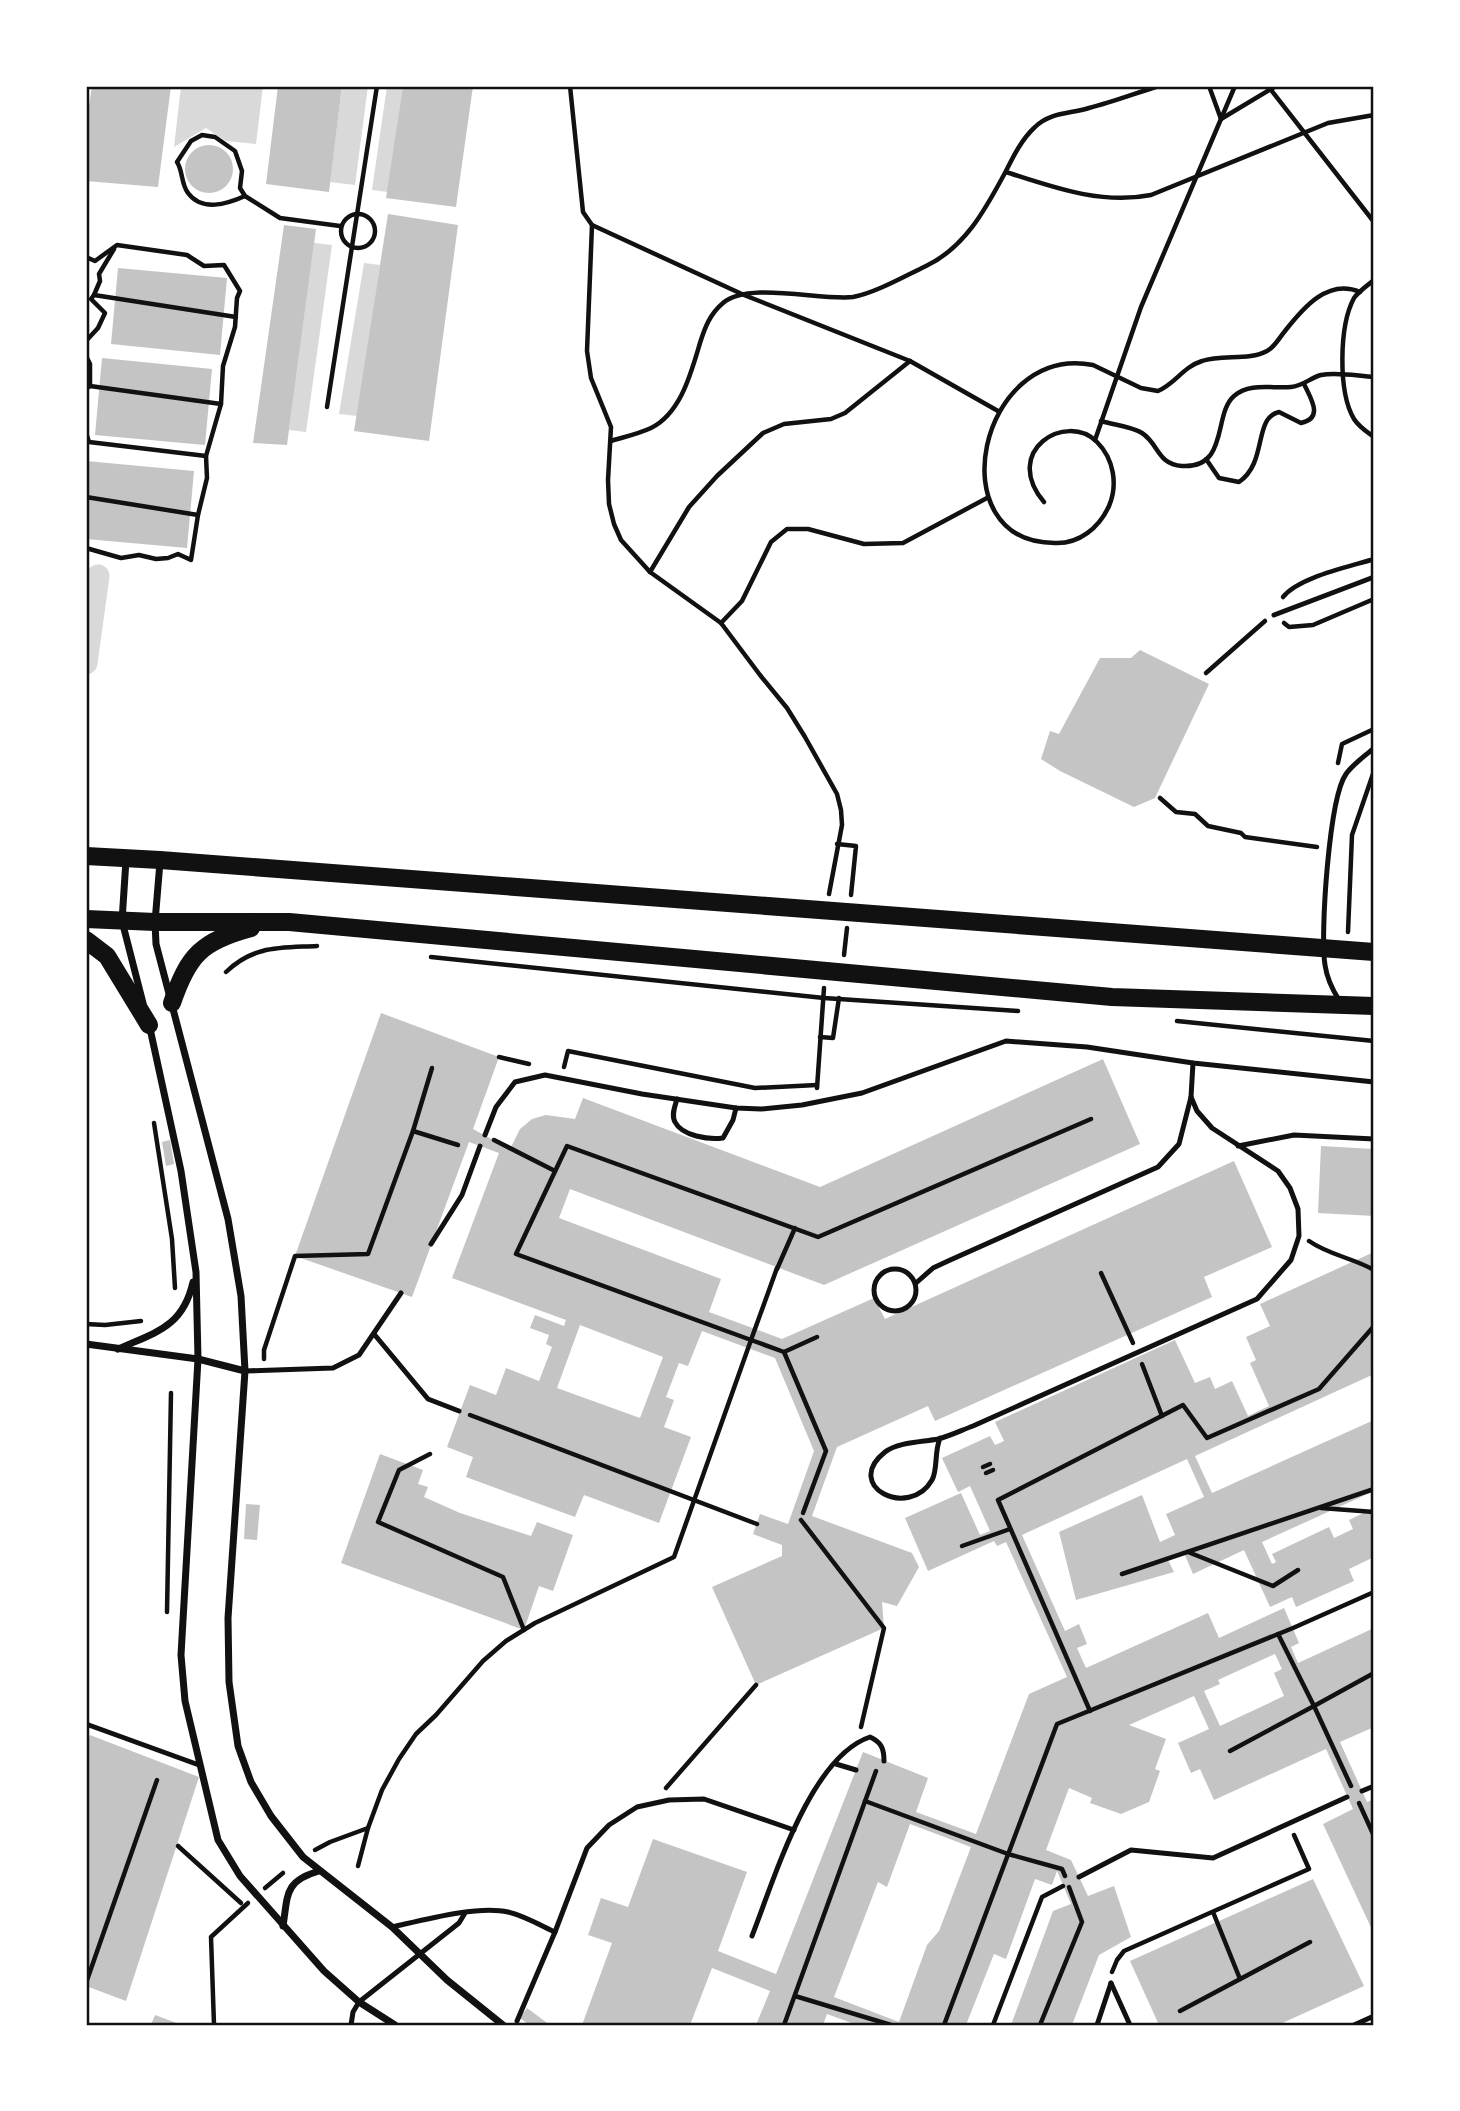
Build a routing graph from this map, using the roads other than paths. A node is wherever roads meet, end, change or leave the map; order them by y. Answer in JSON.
{"nodes":[{"id":1,"x":1374,"y":578,"type":"edge"},
{"id":2,"x":1274,"y":614,"type":"road end"},
{"id":3,"x":1374,"y":748,"type":"edge"},
{"id":4,"x":86,"y":856,"type":"edge"},
{"id":5,"x":126,"y":859,"type":"junction"},
{"id":6,"x":160,"y":860,"type":"junction"},
{"id":7,"x":86,"y":919,"type":"edge"},
{"id":8,"x":122,"y":921,"type":"junction"},
{"id":9,"x":155,"y":922,"type":"junction"},
{"id":10,"x":289,"y":922,"type":"junction"},
{"id":11,"x":86,"y":940,"type":"edge"},
{"id":12,"x":1324,"y":948,"type":"junction"},
{"id":13,"x":1374,"y":952,"type":"edge"},
{"id":14,"x":172,"y":1003,"type":"junction"},
{"id":15,"x":1341,"y":1004,"type":"junction"},
{"id":16,"x":1374,"y":1006,"type":"edge"},
{"id":17,"x":149,"y":1025,"type":"junction"},
{"id":18,"x":1193,"y":1063,"type":"junction"},
{"id":19,"x":1374,"y":1082,"type":"edge"},
{"id":20,"x":1191,"y":1097,"type":"junction"},
{"id":21,"x":677,"y":1099,"type":"junction"},
{"id":22,"x":736,"y":1108,"type":"junction"},
{"id":23,"x":485,"y":1135,"type":"road end"},
{"id":24,"x":1374,"y":1139,"type":"edge"},
{"id":25,"x":480,"y":1146,"type":"dead end"},
{"id":26,"x":1238,"y":1146,"type":"junction"},
{"id":27,"x":431,"y":1244,"type":"dead end"},
{"id":28,"x":196,"y":1272,"type":"junction"},
{"id":29,"x":916,"y":1283,"type":"junction"},
{"id":30,"x":401,"y":1293,"type":"dead end"},
{"id":31,"x":374,"y":1334,"type":"junction"},
{"id":32,"x":86,"y":1344,"type":"edge"},
{"id":33,"x":117,"y":1349,"type":"junction"},
{"id":34,"x":198,"y":1359,"type":"junction"},
{"id":35,"x":245,"y":1371,"type":"junction"},
{"id":36,"x":459,"y":1411,"type":"road end"},
{"id":37,"x":940,"y":1438,"type":"junction"},
{"id":38,"x":86,"y":1724,"type":"edge"},
{"id":39,"x":884,"y":1761,"type":"dead end"},
{"id":40,"x":836,"y":1764,"type":"junction"},
{"id":41,"x":199,"y":1765,"type":"junction"},
{"id":42,"x":856,"y":1770,"type":"dead end"},
{"id":43,"x":1374,"y":1786,"type":"edge"},
{"id":44,"x":1363,"y":1791,"type":"dead end"},
{"id":45,"x":1347,"y":1797,"type":"dead end"},
{"id":46,"x":794,"y":1830,"type":"junction"},
{"id":47,"x":319,"y":1871,"type":"junction"},
{"id":48,"x":1079,"y":1877,"type":"dead end"},
{"id":49,"x":465,"y":1913,"type":"junction"},
{"id":50,"x":284,"y":1926,"type":"junction"},
{"id":51,"x":393,"y":1927,"type":"junction"},
{"id":52,"x":555,"y":1932,"type":"junction"},
{"id":53,"x":752,"y":1936,"type":"dead end"},
{"id":54,"x":420,"y":1954,"type":"junction"},
{"id":55,"x":359,"y":2001,"type":"junction"},
{"id":56,"x":1374,"y":2016,"type":"edge"},
{"id":57,"x":517,"y":2021,"type":"dead end"},
{"id":58,"x":351,"y":2025,"type":"edge"},
{"id":59,"x":395,"y":2025,"type":"edge"},
{"id":60,"x":503,"y":2025,"type":"edge"},
{"id":61,"x":1097,"y":2025,"type":"edge"},
{"id":62,"x":1130,"y":2025,"type":"edge"},
{"id":63,"x":1354,"y":2025,"type":"edge"}],
"edges":[{"from":1,"to":2,"type":"lane"},
{"from":3,"to":12,"type":"lane"},
{"from":4,"to":5,"type":"main road"},
{"from":5,"to":6,"type":"main road"},
{"from":5,"to":8,"type":"street"},
{"from":6,"to":9,"type":"street"},
{"from":6,"to":12,"type":"main road"},
{"from":7,"to":8,"type":"main road"},
{"from":8,"to":9,"type":"main road"},
{"from":8,"to":17,"type":"street"},
{"from":9,"to":10,"type":"main road"},
{"from":9,"to":14,"type":"street"},
{"from":10,"to":14,"type":"main road"},
{"from":10,"to":15,"type":"main road"},
{"from":11,"to":17,"type":"main road"},
{"from":12,"to":13,"type":"main road"},
{"from":12,"to":15,"type":"lane"},
{"from":14,"to":35,"type":"street"},
{"from":15,"to":16,"type":"main road"},
{"from":17,"to":28,"type":"street"},
{"from":18,"to":19,"type":"lane"},
{"from":18,"to":20,"type":"lane"},
{"from":18,"to":22,"type":"lane"},
{"from":20,"to":26,"type":"lane"},
{"from":20,"to":29,"type":"lane"},
{"from":21,"to":22,"type":"lane"},
{"from":21,"to":22,"type":"lane"},
{"from":21,"to":23,"type":"lane"},
{"from":24,"to":26,"type":"lane"},
{"from":25,"to":27,"type":"lane"},
{"from":26,"to":37,"type":"lane"},
{"from":28,"to":33,"type":"street"},
{"from":28,"to":34,"type":"street"},
{"from":29,"to":29,"type":"lane"},
{"from":30,"to":31,"type":"lane"},
{"from":31,"to":35,"type":"lane"},
{"from":31,"to":36,"type":"lane"},
{"from":32,"to":33,"type":"street"},
{"from":33,"to":34,"type":"street"},
{"from":34,"to":35,"type":"street"},
{"from":34,"to":41,"type":"street"},
{"from":35,"to":47,"type":"street"},
{"from":37,"to":37,"type":"lane"},
{"from":38,"to":41,"type":"lane"},
{"from":39,"to":40,"type":"lane"},
{"from":40,"to":42,"type":"lane"},
{"from":40,"to":46,"type":"lane"},
{"from":41,"to":50,"type":"street"},
{"from":43,"to":44,"type":"lane"},
{"from":45,"to":48,"type":"lane"},
{"from":46,"to":52,"type":"lane"},
{"from":46,"to":53,"type":"lane"},
{"from":47,"to":50,"type":"street"},
{"from":47,"to":51,"type":"street"},
{"from":49,"to":51,"type":"lane"},
{"from":49,"to":52,"type":"lane"},
{"from":49,"to":54,"type":"lane"},
{"from":50,"to":55,"type":"street"},
{"from":51,"to":54,"type":"street"},
{"from":52,"to":57,"type":"lane"},
{"from":54,"to":55,"type":"lane"},
{"from":54,"to":60,"type":"street"},
{"from":55,"to":58,"type":"lane"},
{"from":55,"to":59,"type":"street"},
{"from":56,"to":63,"type":"lane"},
{"from":61,"to":62,"type":"lane"}]}
